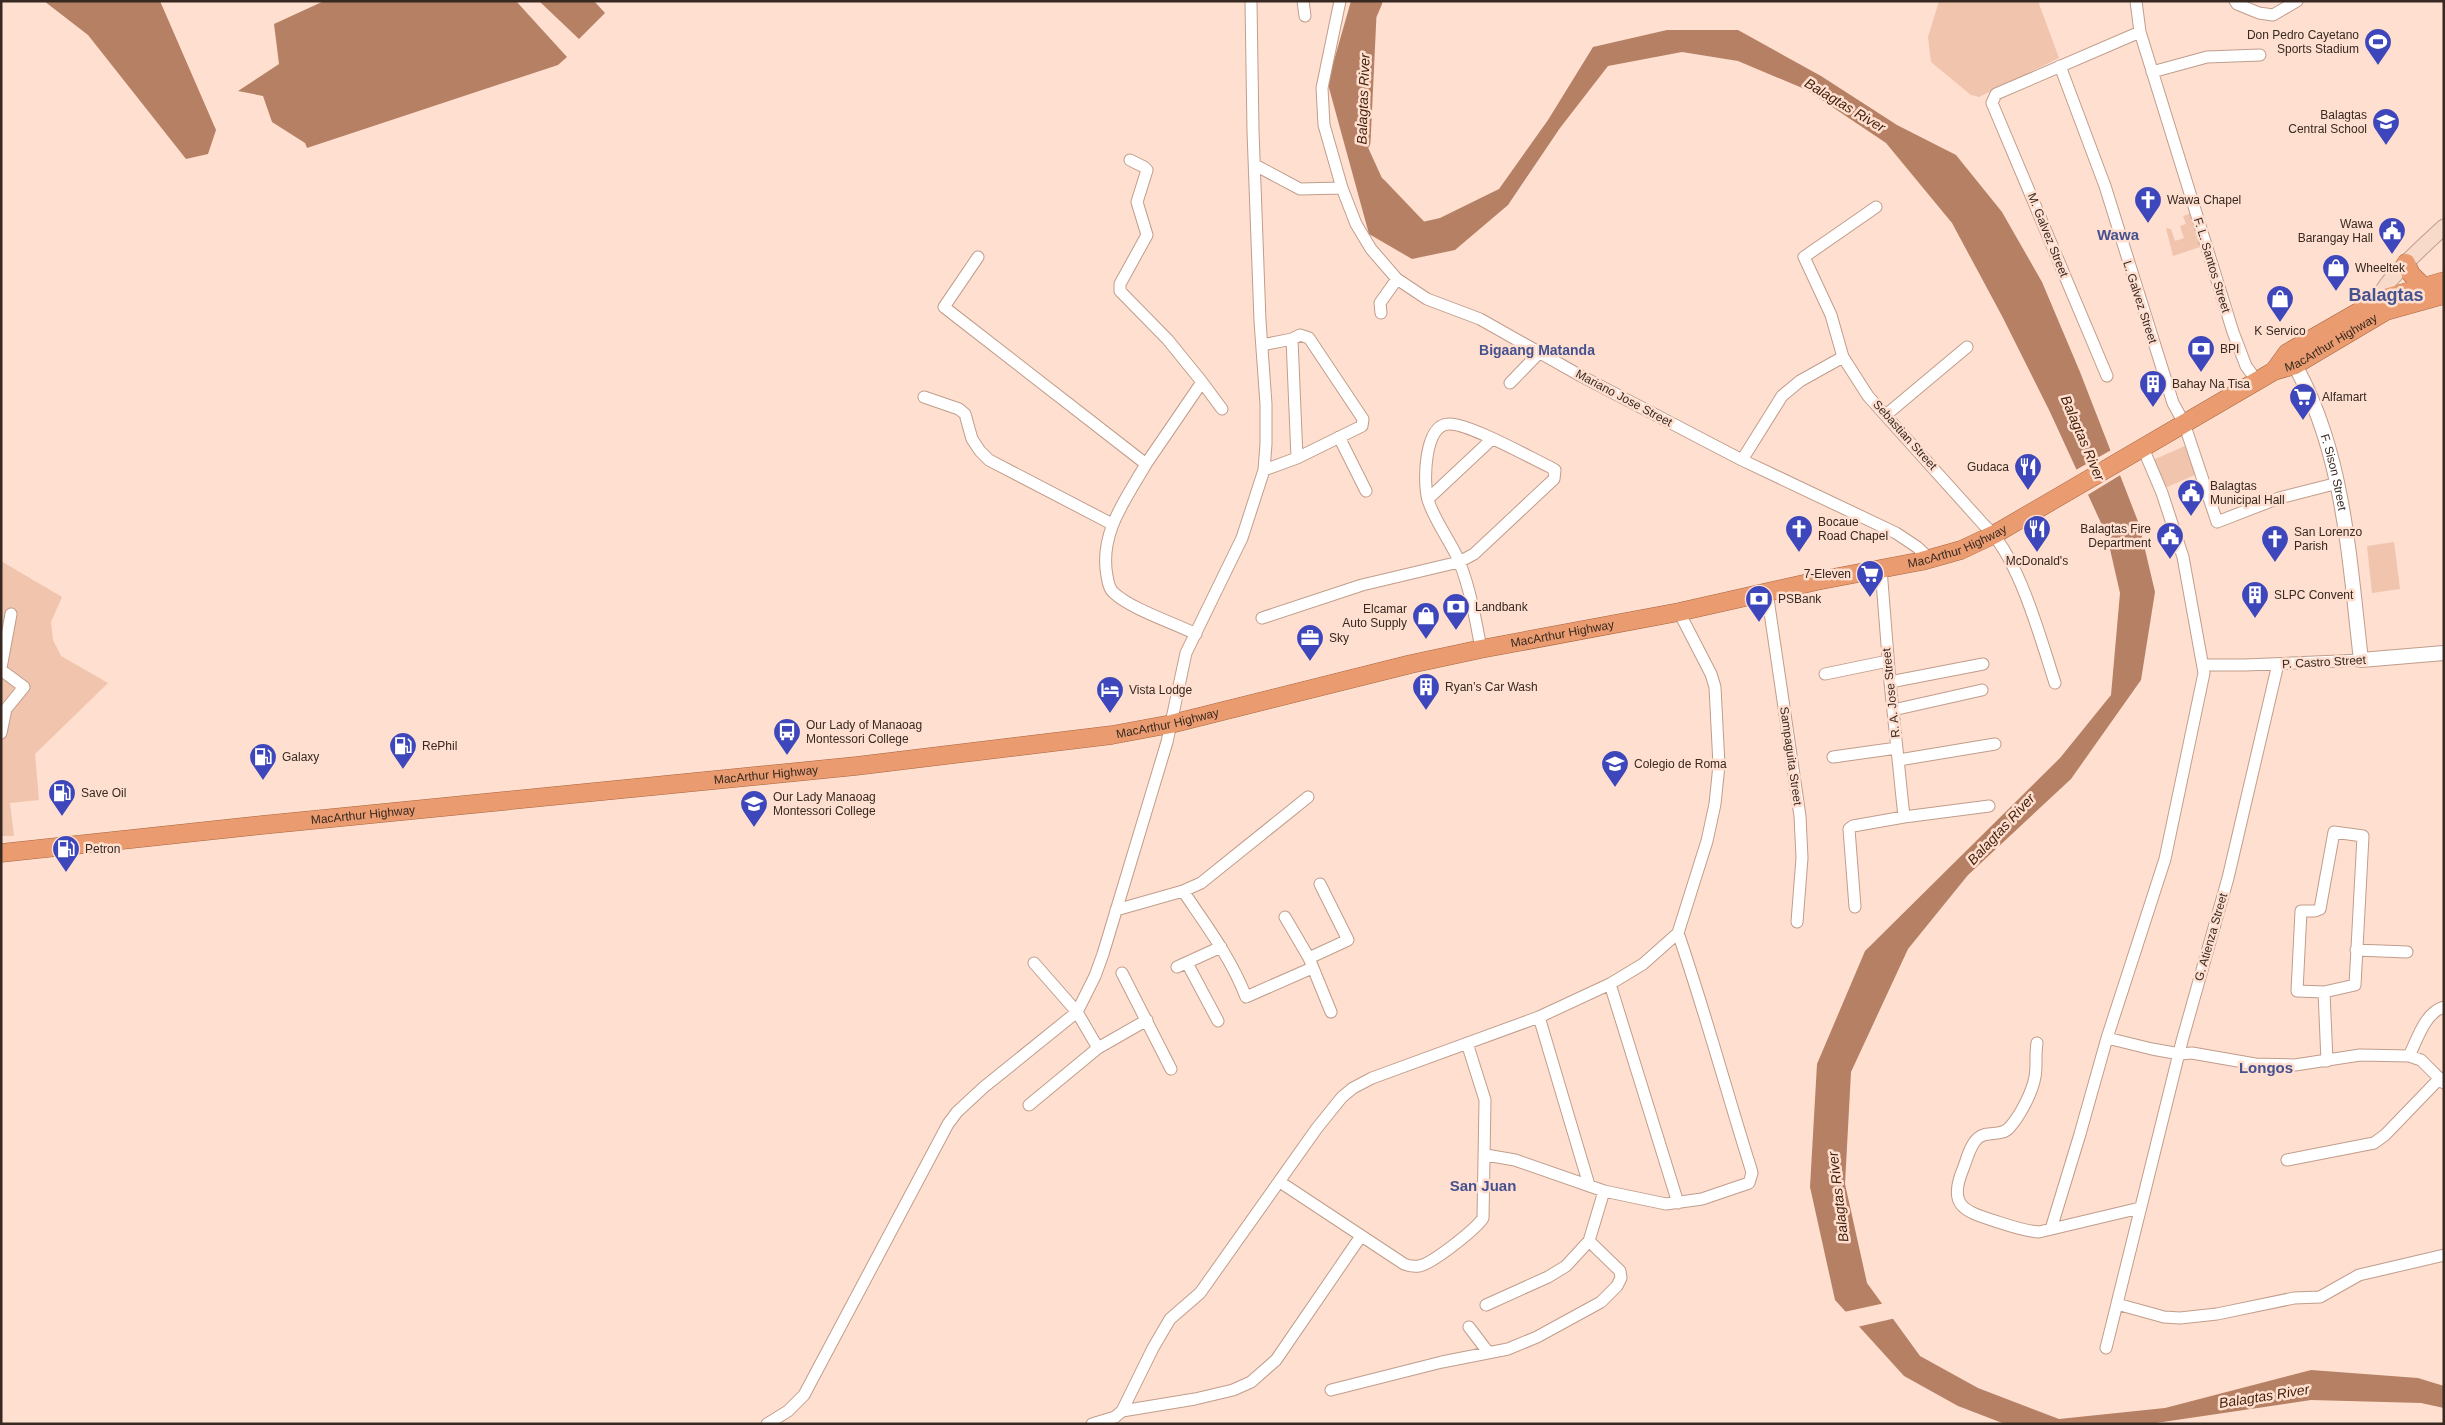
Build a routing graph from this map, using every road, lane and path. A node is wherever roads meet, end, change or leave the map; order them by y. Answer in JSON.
{"nodes":[{"id":1,"x":1251,"y":1,"type":"edge"},
{"id":2,"x":1303,"y":1,"type":"edge"},
{"id":3,"x":1340,"y":1,"type":"edge"},
{"id":4,"x":2136,"y":1,"type":"edge"},
{"id":5,"x":2235,"y":1,"type":"edge"},
{"id":6,"x":2297,"y":1,"type":"edge"},
{"id":7,"x":1305,"y":16,"type":"dead end"},
{"id":8,"x":2140,"y":32,"type":"junction"},
{"id":9,"x":2260,"y":55,"type":"dead end"},
{"id":10,"x":2060,"y":66,"type":"junction"},
{"id":11,"x":2152,"y":72,"type":"junction"},
{"id":12,"x":1130,"y":160,"type":"dead end"},
{"id":13,"x":1255,"y":165,"type":"junction"},
{"id":14,"x":1342,"y":188,"type":"junction"},
{"id":15,"x":1876,"y":207,"type":"dead end"},
{"id":16,"x":2444,"y":227,"type":"edge"},
{"id":17,"x":978,"y":257,"type":"dead end"},
{"id":18,"x":2406,"y":263,"type":"junction"},
{"id":19,"x":1397,"y":279,"type":"junction"},
{"id":20,"x":2444,"y":281,"type":"edge"},
{"id":21,"x":2424,"y":286,"type":"junction"},
{"id":22,"x":2444,"y":295,"type":"edge"},
{"id":23,"x":2383,"y":305,"type":"junction"},
{"id":24,"x":1381,"y":313,"type":"dead end"},
{"id":25,"x":1292,"y":340,"type":"junction"},
{"id":26,"x":1262,"y":345,"type":"junction"},
{"id":27,"x":1967,"y":348,"type":"dead end"},
{"id":28,"x":1540,"y":352,"type":"junction"},
{"id":29,"x":1843,"y":357,"type":"junction"},
{"id":30,"x":2291,"y":359,"type":"junction"},
{"id":31,"x":2107,"y":376,"type":"dead end"},
{"id":32,"x":2257,"y":380,"type":"junction"},
{"id":33,"x":1202,"y":382,"type":"junction"},
{"id":34,"x":1510,"y":383,"type":"dead end"},
{"id":35,"x":924,"y":398,"type":"dead end"},
{"id":36,"x":1222,"y":409,"type":"dead end"},
{"id":37,"x":1887,"y":414,"type":"junction"},
{"id":38,"x":2184,"y":423,"type":"junction"},
{"id":39,"x":1339,"y":437,"type":"junction"},
{"id":40,"x":1492,"y":439,"type":"junction"},
{"id":41,"x":2138,"y":451,"type":"junction"},
{"id":42,"x":1296,"y":458,"type":"junction"},
{"id":43,"x":1742,"y":460,"type":"junction"},
{"id":44,"x":1146,"y":464,"type":"junction"},
{"id":45,"x":1264,"y":470,"type":"junction"},
{"id":46,"x":2338,"y":483,"type":"junction"},
{"id":47,"x":1366,"y":490,"type":"dead end"},
{"id":48,"x":1428,"y":500,"type":"junction"},
{"id":49,"x":1112,"y":524,"type":"junction"},
{"id":50,"x":1995,"y":534,"type":"junction"},
{"id":51,"x":1930,"y":559,"type":"junction"},
{"id":52,"x":1459,"y":562,"type":"junction"},
{"id":53,"x":1881,"y":569,"type":"junction"},
{"id":54,"x":1767,"y":592,"type":"junction"},
{"id":55,"x":1679,"y":612,"type":"junction"},
{"id":56,"x":11,"y":614,"type":"dead end"},
{"id":57,"x":1262,"y":618,"type":"dead end"},
{"id":58,"x":1196,"y":634,"type":"junction"},
{"id":59,"x":1481,"y":650,"type":"junction"},
{"id":60,"x":2444,"y":653,"type":"edge"},
{"id":61,"x":2361,"y":660,"type":"junction"},
{"id":62,"x":1888,"y":662,"type":"junction"},
{"id":63,"x":1983,"y":664,"type":"dead end"},
{"id":64,"x":2278,"y":664,"type":"junction"},
{"id":65,"x":2204,"y":665,"type":"junction"},
{"id":66,"x":1,"y":669,"type":"edge"},
{"id":67,"x":1824,"y":674,"type":"dead end"},
{"id":68,"x":1890,"y":682,"type":"junction"},
{"id":69,"x":2055,"y":683,"type":"dead end"},
{"id":70,"x":1982,"y":690,"type":"dead end"},
{"id":71,"x":4,"y":707,"type":"edge"},
{"id":72,"x":1893,"y":710,"type":"junction"},
{"id":73,"x":1171,"y":724,"type":"junction"},
{"id":74,"x":1,"y":734,"type":"edge"},
{"id":75,"x":1995,"y":744,"type":"dead end"},
{"id":76,"x":1897,"y":748,"type":"junction"},
{"id":77,"x":1833,"y":757,"type":"dead end"},
{"id":78,"x":1899,"y":760,"type":"junction"},
{"id":79,"x":1308,"y":797,"type":"dead end"},
{"id":80,"x":1989,"y":806,"type":"dead end"},
{"id":81,"x":1904,"y":817,"type":"junction"},
{"id":82,"x":1,"y":853,"type":"edge"},
{"id":83,"x":1320,"y":884,"type":"dead end"},
{"id":84,"x":1183,"y":891,"type":"junction"},
{"id":85,"x":1856,"y":907,"type":"dead end"},
{"id":86,"x":1116,"y":910,"type":"junction"},
{"id":87,"x":1284,"y":917,"type":"dead end"},
{"id":88,"x":1797,"y":922,"type":"dead end"},
{"id":89,"x":1678,"y":933,"type":"junction"},
{"id":90,"x":1221,"y":947,"type":"junction"},
{"id":91,"x":2356,"y":950,"type":"junction"},
{"id":92,"x":2406,"y":952,"type":"dead end"},
{"id":93,"x":1034,"y":962,"type":"dead end"},
{"id":94,"x":1310,"y":963,"type":"junction"},
{"id":95,"x":1122,"y":973,"type":"dead end"},
{"id":96,"x":1610,"y":984,"type":"junction"},
{"id":97,"x":2324,"y":992,"type":"junction"},
{"id":98,"x":2444,"y":1007,"type":"edge"},
{"id":99,"x":1077,"y":1012,"type":"junction"},
{"id":100,"x":1331,"y":1012,"type":"dead end"},
{"id":101,"x":1540,"y":1017,"type":"junction"},
{"id":102,"x":1147,"y":1020,"type":"junction"},
{"id":103,"x":1218,"y":1022,"type":"dead end"},
{"id":104,"x":2107,"y":1038,"type":"junction"},
{"id":105,"x":1467,"y":1043,"type":"junction"},
{"id":106,"x":2037,"y":1043,"type":"dead end"},
{"id":107,"x":1098,"y":1048,"type":"junction"},
{"id":108,"x":2180,"y":1054,"type":"junction"},
{"id":109,"x":2409,"y":1056,"type":"junction"},
{"id":110,"x":2327,"y":1060,"type":"junction"},
{"id":111,"x":1172,"y":1069,"type":"dead end"},
{"id":112,"x":2442,"y":1080,"type":"edge"},
{"id":113,"x":1029,"y":1105,"type":"dead end"},
{"id":114,"x":1486,"y":1155,"type":"junction"},
{"id":115,"x":2287,"y":1160,"type":"dead end"},
{"id":116,"x":1280,"y":1182,"type":"junction"},
{"id":117,"x":1589,"y":1185,"type":"junction"},
{"id":118,"x":1604,"y":1191,"type":"junction"},
{"id":119,"x":1678,"y":1203,"type":"junction"},
{"id":120,"x":2140,"y":1208,"type":"junction"},
{"id":121,"x":2050,"y":1229,"type":"junction"},
{"id":122,"x":1361,"y":1236,"type":"junction"},
{"id":123,"x":1589,"y":1241,"type":"junction"},
{"id":124,"x":2444,"y":1255,"type":"edge"},
{"id":125,"x":1486,"y":1304,"type":"dead end"},
{"id":126,"x":2117,"y":1304,"type":"junction"},
{"id":127,"x":1469,"y":1327,"type":"dead end"},
{"id":128,"x":2106,"y":1348,"type":"dead end"},
{"id":129,"x":1488,"y":1352,"type":"junction"},
{"id":130,"x":1330,"y":1390,"type":"dead end"},
{"id":131,"x":1122,"y":1411,"type":"junction"},
{"id":132,"x":767,"y":1424,"type":"edge"},
{"id":133,"x":1092,"y":1424,"type":"edge"}],
"edges":[{"from":1,"to":13,"type":"street"},
{"from":2,"to":7,"type":"street"},
{"from":3,"to":14,"type":"street","name":"Mariano Jose Street"},
{"from":4,"to":8,"type":"street","name":"F. L. Santos Street"},
{"from":5,"to":6,"type":"street"},
{"from":8,"to":10,"type":"street"},
{"from":8,"to":11,"type":"street","name":"F. L. Santos Street"},
{"from":9,"to":11,"type":"street"},
{"from":10,"to":31,"type":"street","name":"M. Galvez Street"},
{"from":10,"to":38,"type":"street","name":"L. Galvez Street"},
{"from":11,"to":32,"type":"street","name":"F. L. Santos Street"},
{"from":12,"to":33,"type":"street"},
{"from":13,"to":14,"type":"street"},
{"from":13,"to":26,"type":"street"},
{"from":14,"to":19,"type":"street","name":"Mariano Jose Street"},
{"from":15,"to":29,"type":"street","name":"Sebastian Street"},
{"from":16,"to":18,"type":"main road"},
{"from":17,"to":44,"type":"street"},
{"from":18,"to":21,"type":"highway"},
{"from":18,"to":23,"type":"main road"},
{"from":19,"to":24,"type":"street"},
{"from":19,"to":28,"type":"street","name":"Mariano Jose Street"},
{"from":20,"to":21,"type":"highway","name":"MacArthur Highway"},
{"from":21,"to":23,"type":"highway","name":"MacArthur Highway"},
{"from":22,"to":23,"type":"highway","name":"MacArthur Highway"},
{"from":23,"to":30,"type":"highway","name":"MacArthur Highway"},
{"from":25,"to":26,"type":"street"},
{"from":25,"to":39,"type":"street"},
{"from":25,"to":42,"type":"street"},
{"from":26,"to":45,"type":"street"},
{"from":27,"to":37,"type":"street"},
{"from":28,"to":34,"type":"street"},
{"from":28,"to":43,"type":"street","name":"Mariano Jose Street"},
{"from":29,"to":37,"type":"street","name":"Sebastian Street"},
{"from":29,"to":43,"type":"street"},
{"from":30,"to":32,"type":"highway","name":"MacArthur Highway"},
{"from":30,"to":46,"type":"street","name":"F. Sison Street"},
{"from":32,"to":38,"type":"highway","name":"MacArthur Highway"},
{"from":33,"to":36,"type":"street"},
{"from":33,"to":44,"type":"street"},
{"from":35,"to":49,"type":"street"},
{"from":37,"to":50,"type":"street","name":"Sebastian Street"},
{"from":38,"to":41,"type":"highway","name":"MacArthur Highway"},
{"from":38,"to":46,"type":"street","name":"L. Galvez Street"},
{"from":39,"to":42,"type":"street"},
{"from":39,"to":47,"type":"street"},
{"from":40,"to":48,"type":"street"},
{"from":40,"to":48,"type":"street"},
{"from":40,"to":52,"type":"street"},
{"from":41,"to":50,"type":"highway","name":"MacArthur Highway"},
{"from":41,"to":65,"type":"street"},
{"from":42,"to":45,"type":"street"},
{"from":43,"to":51,"type":"street","name":"Mariano Jose Street"},
{"from":44,"to":49,"type":"street"},
{"from":45,"to":58,"type":"street"},
{"from":46,"to":61,"type":"street","name":"F. Sison Street"},
{"from":48,"to":52,"type":"street"},
{"from":49,"to":58,"type":"street"},
{"from":50,"to":51,"type":"highway","name":"MacArthur Highway"},
{"from":50,"to":69,"type":"street","name":"Sebastian Street"},
{"from":51,"to":53,"type":"highway","name":"MacArthur Highway"},
{"from":52,"to":57,"type":"street"},
{"from":52,"to":59,"type":"street"},
{"from":53,"to":54,"type":"highway","name":"MacArthur Highway"},
{"from":53,"to":62,"type":"street","name":"R. A. Jose Street"},
{"from":54,"to":55,"type":"highway","name":"MacArthur Highway"},
{"from":54,"to":88,"type":"street","name":"Sampaguita Street"},
{"from":55,"to":59,"type":"highway","name":"MacArthur Highway"},
{"from":55,"to":89,"type":"street"},
{"from":56,"to":66,"type":"street"},
{"from":58,"to":73,"type":"street"},
{"from":59,"to":73,"type":"highway","name":"MacArthur Highway"},
{"from":60,"to":61,"type":"street","name":"P. Castro Street"},
{"from":61,"to":64,"type":"street","name":"P. Castro Street"},
{"from":62,"to":67,"type":"street"},
{"from":62,"to":68,"type":"street","name":"R. A. Jose Street"},
{"from":63,"to":68,"type":"street"},
{"from":64,"to":65,"type":"street","name":"P. Castro Street"},
{"from":64,"to":108,"type":"street","name":"G. Atienza Street"},
{"from":65,"to":104,"type":"street"},
{"from":66,"to":71,"type":"street"},
{"from":68,"to":72,"type":"street","name":"R. A. Jose Street"},
{"from":70,"to":72,"type":"street"},
{"from":71,"to":74,"type":"street"},
{"from":72,"to":76,"type":"street","name":"R. A. Jose Street"},
{"from":73,"to":82,"type":"highway","name":"MacArthur Highway"},
{"from":73,"to":86,"type":"street"},
{"from":75,"to":78,"type":"street"},
{"from":76,"to":77,"type":"street"},
{"from":76,"to":78,"type":"street","name":"R. A. Jose Street"},
{"from":78,"to":81,"type":"street","name":"R. A. Jose Street"},
{"from":79,"to":84,"type":"street"},
{"from":80,"to":81,"type":"street"},
{"from":81,"to":85,"type":"street"},
{"from":83,"to":94,"type":"street"},
{"from":84,"to":86,"type":"street"},
{"from":84,"to":90,"type":"street"},
{"from":86,"to":99,"type":"street"},
{"from":87,"to":94,"type":"street"},
{"from":89,"to":96,"type":"street"},
{"from":89,"to":119,"type":"street"},
{"from":90,"to":94,"type":"street"},
{"from":90,"to":103,"type":"street"},
{"from":91,"to":92,"type":"street"},
{"from":91,"to":97,"type":"street"},
{"from":91,"to":97,"type":"street"},
{"from":93,"to":99,"type":"street"},
{"from":94,"to":100,"type":"street"},
{"from":95,"to":102,"type":"street"},
{"from":96,"to":101,"type":"street"},
{"from":96,"to":119,"type":"street"},
{"from":97,"to":110,"type":"street"},
{"from":98,"to":109,"type":"street"},
{"from":99,"to":107,"type":"street"},
{"from":99,"to":132,"type":"street"},
{"from":101,"to":105,"type":"street"},
{"from":101,"to":117,"type":"street"},
{"from":102,"to":107,"type":"street"},
{"from":102,"to":111,"type":"street"},
{"from":104,"to":108,"type":"street"},
{"from":104,"to":121,"type":"street"},
{"from":105,"to":114,"type":"street"},
{"from":105,"to":116,"type":"street"},
{"from":106,"to":121,"type":"street"},
{"from":107,"to":113,"type":"street"},
{"from":108,"to":110,"type":"street"},
{"from":108,"to":120,"type":"street","name":"G. Atienza Street"},
{"from":109,"to":110,"type":"street"},
{"from":109,"to":112,"type":"street"},
{"from":112,"to":115,"type":"street"},
{"from":114,"to":117,"type":"street"},
{"from":114,"to":122,"type":"street"},
{"from":116,"to":122,"type":"street"},
{"from":116,"to":131,"type":"street"},
{"from":117,"to":118,"type":"street"},
{"from":118,"to":119,"type":"street"},
{"from":118,"to":123,"type":"street"},
{"from":120,"to":121,"type":"street"},
{"from":120,"to":126,"type":"street","name":"G. Atienza Street"},
{"from":122,"to":131,"type":"street"},
{"from":123,"to":125,"type":"street"},
{"from":123,"to":129,"type":"street"},
{"from":124,"to":126,"type":"street"},
{"from":126,"to":128,"type":"street","name":"G. Atienza Street"},
{"from":127,"to":129,"type":"street"},
{"from":129,"to":130,"type":"street"},
{"from":131,"to":133,"type":"street"}]}
